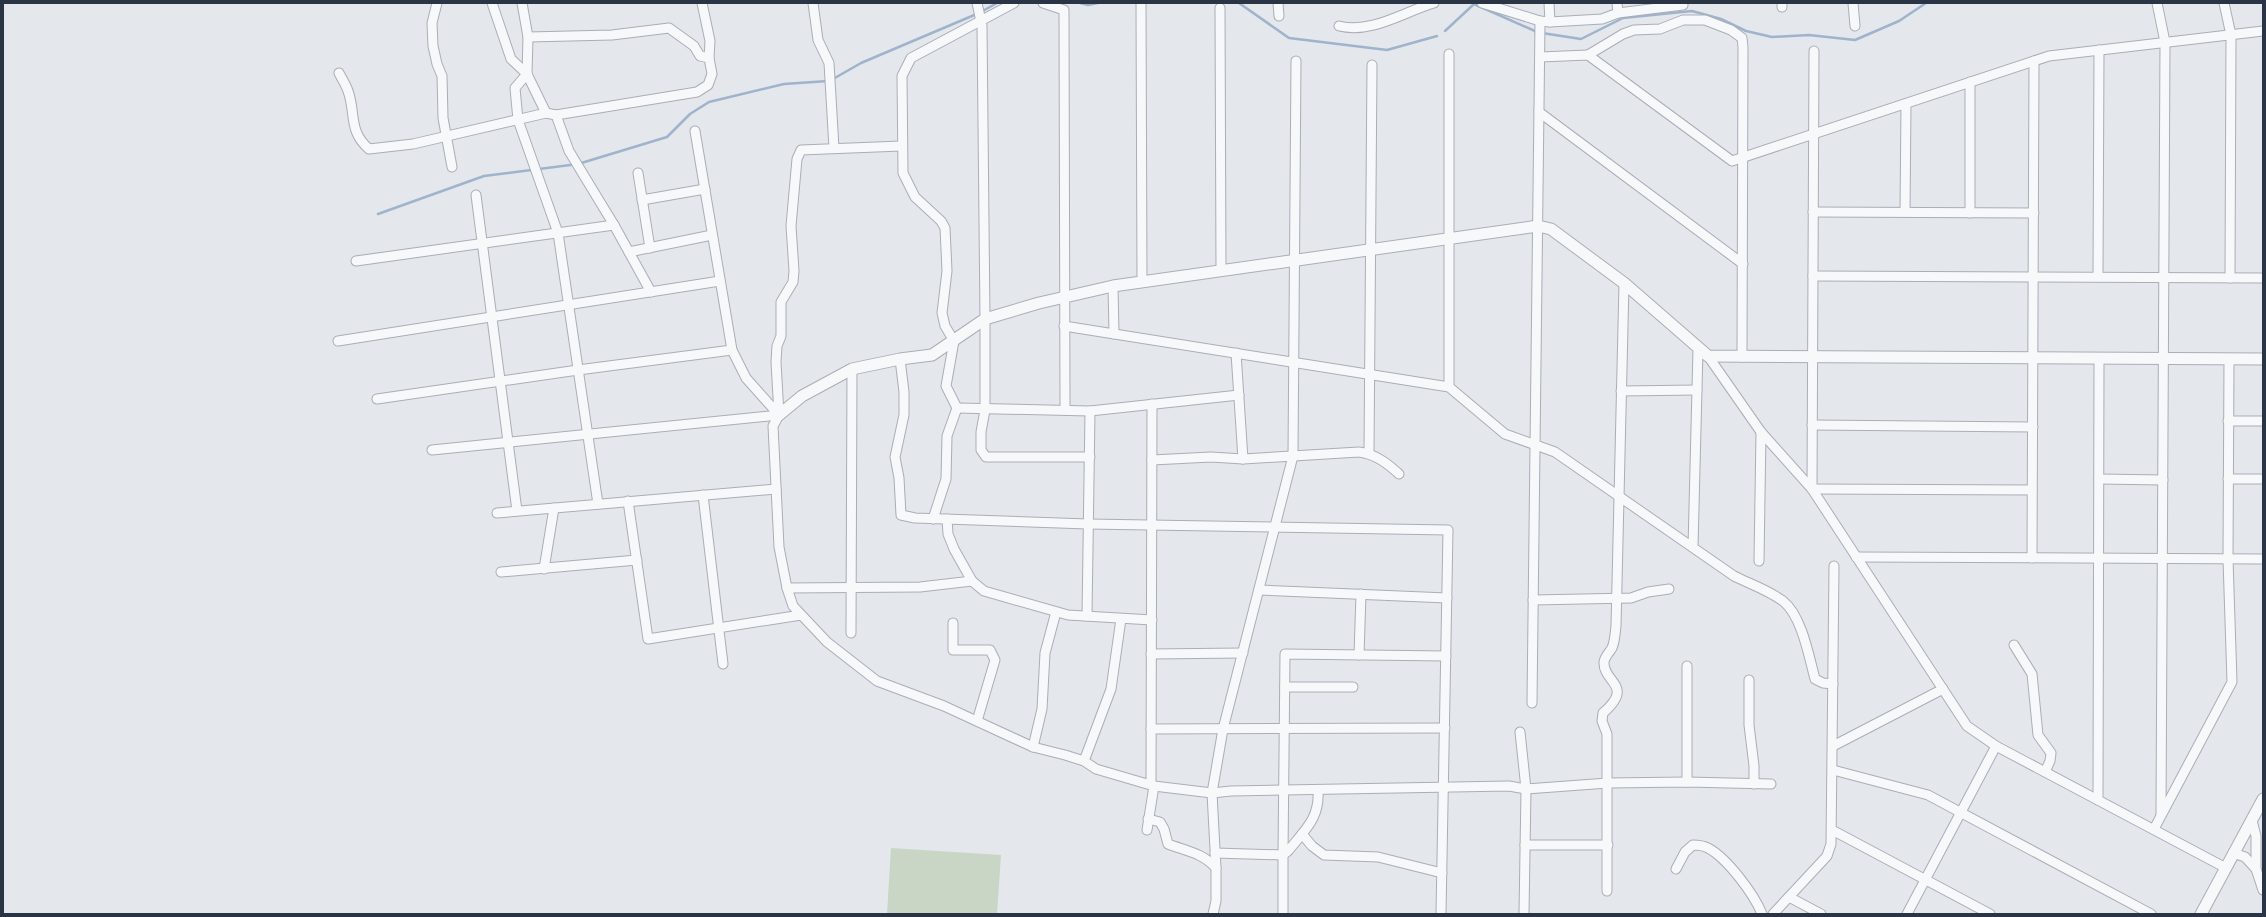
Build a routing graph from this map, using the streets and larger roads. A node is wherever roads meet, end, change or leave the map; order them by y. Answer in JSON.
{"nodes":[{"id":1,"x":437,"y":3,"type":"edge"},
{"id":2,"x":492,"y":3,"type":"edge"},
{"id":3,"x":522,"y":3,"type":"edge"},
{"id":4,"x":702,"y":3,"type":"edge"},
{"id":5,"x":813,"y":3,"type":"edge"},
{"id":6,"x":977,"y":3,"type":"edge"},
{"id":7,"x":1014,"y":3,"type":"edge"},
{"id":8,"x":1043,"y":3,"type":"edge"},
{"id":9,"x":1142,"y":3,"type":"edge"},
{"id":10,"x":1278,"y":3,"type":"edge"},
{"id":11,"x":1434,"y":3,"type":"edge"},
{"id":12,"x":1482,"y":3,"type":"edge"},
{"id":13,"x":1549,"y":3,"type":"edge"},
{"id":14,"x":1617,"y":3,"type":"edge"},
{"id":15,"x":1682,"y":3,"type":"edge"},
{"id":16,"x":1852,"y":3,"type":"edge"},
{"id":17,"x":2157,"y":3,"type":"edge"},
{"id":18,"x":2224,"y":3,"type":"edge"},
{"id":19,"x":1417,"y":6,"type":"edge"},
{"id":20,"x":1220,"y":8,"type":"dead end"},
{"id":21,"x":1618,"y":13,"type":"junction"},
{"id":22,"x":1279,"y":16,"type":"dead end"},
{"id":23,"x":981,"y":21,"type":"junction"},
{"id":24,"x":1540,"y":21,"type":"junction"},
{"id":25,"x":1550,"y":22,"type":"junction"},
{"id":26,"x":1339,"y":26,"type":"dead end"},
{"id":27,"x":1855,"y":26,"type":"dead end"},
{"id":28,"x":2263,"y":31,"type":"edge"},
{"id":29,"x":2231,"y":35,"type":"junction"},
{"id":30,"x":528,"y":37,"type":"junction"},
{"id":31,"x":2165,"y":42,"type":"junction"},
{"id":32,"x":2099,"y":50,"type":"junction"},
{"id":33,"x":1814,"y":51,"type":"dead end"},
{"id":34,"x":1449,"y":54,"type":"dead end"},
{"id":35,"x":1588,"y":55,"type":"junction"},
{"id":36,"x":1540,"y":57,"type":"junction"},
{"id":37,"x":709,"y":58,"type":"junction"},
{"id":38,"x":1296,"y":61,"type":"dead end"},
{"id":39,"x":2034,"y":61,"type":"junction"},
{"id":40,"x":1372,"y":65,"type":"dead end"},
{"id":41,"x":339,"y":73,"type":"dead end"},
{"id":42,"x":527,"y":74,"type":"junction"},
{"id":43,"x":1970,"y":82,"type":"junction"},
{"id":44,"x":1906,"y":104,"type":"junction"},
{"id":45,"x":546,"y":112,"type":"junction"},
{"id":46,"x":1539,"y":112,"type":"junction"},
{"id":47,"x":556,"y":115,"type":"junction"},
{"id":48,"x":518,"y":120,"type":"junction"},
{"id":49,"x":695,"y":131,"type":"dead end"},
{"id":50,"x":1814,"y":134,"type":"junction"},
{"id":51,"x":447,"y":136,"type":"junction"},
{"id":52,"x":901,"y":146,"type":"junction"},
{"id":53,"x":834,"y":148,"type":"junction"},
{"id":54,"x":1744,"y":157,"type":"junction"},
{"id":55,"x":452,"y":166,"type":"dead end"},
{"id":56,"x":638,"y":173,"type":"dead end"},
{"id":57,"x":705,"y":189,"type":"junction"},
{"id":58,"x":476,"y":195,"type":"dead end"},
{"id":59,"x":642,"y":200,"type":"junction"},
{"id":60,"x":1813,"y":212,"type":"junction"},
{"id":61,"x":1905,"y":212,"type":"junction"},
{"id":62,"x":1970,"y":213,"type":"junction"},
{"id":63,"x":2034,"y":213,"type":"junction"},
{"id":64,"x":614,"y":225,"type":"junction"},
{"id":65,"x":1538,"y":226,"type":"junction"},
{"id":66,"x":558,"y":233,"type":"junction"},
{"id":67,"x":712,"y":235,"type":"junction"},
{"id":68,"x":1449,"y":239,"type":"junction"},
{"id":69,"x":482,"y":243,"type":"junction"},
{"id":70,"x":650,"y":248,"type":"junction"},
{"id":71,"x":1371,"y":250,"type":"junction"},
{"id":72,"x":629,"y":252,"type":"junction"},
{"id":73,"x":356,"y":261,"type":"dead end"},
{"id":74,"x":1294,"y":261,"type":"junction"},
{"id":75,"x":1743,"y":264,"type":"junction"},
{"id":76,"x":1221,"y":271,"type":"junction"},
{"id":77,"x":1813,"y":276,"type":"junction"},
{"id":78,"x":2033,"y":277,"type":"junction"},
{"id":79,"x":2098,"y":277,"type":"junction"},
{"id":80,"x":2164,"y":277,"type":"junction"},
{"id":81,"x":2230,"y":278,"type":"junction"},
{"id":82,"x":2263,"y":278,"type":"edge"},
{"id":83,"x":720,"y":281,"type":"junction"},
{"id":84,"x":1142,"y":282,"type":"junction"},
{"id":85,"x":1624,"y":283,"type":"junction"},
{"id":86,"x":1113,"y":286,"type":"junction"},
{"id":87,"x":651,"y":292,"type":"junction"},
{"id":88,"x":1064,"y":297,"type":"junction"},
{"id":89,"x":569,"y":305,"type":"junction"},
{"id":90,"x":492,"y":317,"type":"junction"},
{"id":91,"x":985,"y":319,"type":"junction"},
{"id":92,"x":1064,"y":326,"type":"junction"},
{"id":93,"x":1114,"y":334,"type":"junction"},
{"id":94,"x":338,"y":340,"type":"dead end"},
{"id":95,"x":954,"y":341,"type":"junction"},
{"id":96,"x":1698,"y":349,"type":"junction"},
{"id":97,"x":732,"y":350,"type":"junction"},
{"id":98,"x":1236,"y":353,"type":"junction"},
{"id":99,"x":1708,"y":356,"type":"junction"},
{"id":100,"x":1742,"y":357,"type":"junction"},
{"id":101,"x":1812,"y":357,"type":"junction"},
{"id":102,"x":2033,"y":358,"type":"junction"},
{"id":103,"x":2099,"y":358,"type":"junction"},
{"id":104,"x":900,"y":359,"type":"junction"},
{"id":105,"x":2163,"y":359,"type":"junction"},
{"id":106,"x":2229,"y":359,"type":"junction"},
{"id":107,"x":2263,"y":359,"type":"edge"},
{"id":108,"x":1294,"y":362,"type":"junction"},
{"id":109,"x":852,"y":369,"type":"junction"},
{"id":110,"x":578,"y":370,"type":"junction"},
{"id":111,"x":1370,"y":375,"type":"junction"},
{"id":112,"x":500,"y":381,"type":"junction"},
{"id":113,"x":1449,"y":387,"type":"junction"},
{"id":114,"x":1697,"y":390,"type":"junction"},
{"id":115,"x":1621,"y":391,"type":"junction"},
{"id":116,"x":1239,"y":395,"type":"junction"},
{"id":117,"x":377,"y":399,"type":"dead end"},
{"id":118,"x":1152,"y":404,"type":"junction"},
{"id":119,"x":957,"y":408,"type":"junction"},
{"id":120,"x":985,"y":410,"type":"junction"},
{"id":121,"x":1065,"y":410,"type":"junction"},
{"id":122,"x":1090,"y":411,"type":"junction"},
{"id":123,"x":779,"y":415,"type":"junction"},
{"id":124,"x":2228,"y":421,"type":"junction"},
{"id":125,"x":2263,"y":422,"type":"edge"},
{"id":126,"x":1812,"y":425,"type":"junction"},
{"id":127,"x":2033,"y":426,"type":"junction"},
{"id":128,"x":1761,"y":432,"type":"junction"},
{"id":129,"x":588,"y":434,"type":"junction"},
{"id":130,"x":508,"y":442,"type":"junction"},
{"id":131,"x":1535,"y":445,"type":"junction"},
{"id":132,"x":432,"y":450,"type":"dead end"},
{"id":133,"x":1369,"y":453,"type":"junction"},
{"id":134,"x":1293,"y":456,"type":"junction"},
{"id":135,"x":1090,"y":457,"type":"junction"},
{"id":136,"x":1243,"y":459,"type":"junction"},
{"id":137,"x":1152,"y":460,"type":"junction"},
{"id":138,"x":1399,"y":474,"type":"dead end"},
{"id":139,"x":2099,"y":479,"type":"junction"},
{"id":140,"x":2228,"y":479,"type":"junction"},
{"id":141,"x":2163,"y":480,"type":"junction"},
{"id":142,"x":2263,"y":480,"type":"edge"},
{"id":143,"x":776,"y":489,"type":"junction"},
{"id":144,"x":1812,"y":489,"type":"junction"},
{"id":145,"x":2032,"y":490,"type":"junction"},
{"id":146,"x":704,"y":495,"type":"junction"},
{"id":147,"x":1619,"y":496,"type":"junction"},
{"id":148,"x":628,"y":501,"type":"junction"},
{"id":149,"x":598,"y":504,"type":"junction"},
{"id":150,"x":554,"y":508,"type":"junction"},
{"id":151,"x":517,"y":511,"type":"junction"},
{"id":152,"x":497,"y":513,"type":"dead end"},
{"id":153,"x":933,"y":519,"type":"junction"},
{"id":154,"x":947,"y":519,"type":"junction"},
{"id":155,"x":1088,"y":524,"type":"junction"},
{"id":156,"x":1152,"y":525,"type":"junction"},
{"id":157,"x":1274,"y":526,"type":"junction"},
{"id":158,"x":1693,"y":547,"type":"junction"},
{"id":159,"x":1856,"y":557,"type":"junction"},
{"id":160,"x":2032,"y":558,"type":"junction"},
{"id":161,"x":2098,"y":558,"type":"junction"},
{"id":162,"x":2163,"y":559,"type":"junction"},
{"id":163,"x":2228,"y":559,"type":"junction"},
{"id":164,"x":2263,"y":559,"type":"edge"},
{"id":165,"x":637,"y":560,"type":"junction"},
{"id":166,"x":1760,"y":561,"type":"dead end"},
{"id":167,"x":1834,"y":566,"type":"dead end"},
{"id":168,"x":544,"y":569,"type":"junction"},
{"id":169,"x":501,"y":572,"type":"dead end"},
{"id":170,"x":972,"y":581,"type":"junction"},
{"id":171,"x":852,"y":587,"type":"junction"},
{"id":172,"x":787,"y":588,"type":"junction"},
{"id":173,"x":1668,"y":589,"type":"dead end"},
{"id":174,"x":1259,"y":590,"type":"junction"},
{"id":175,"x":1361,"y":594,"type":"junction"},
{"id":176,"x":1447,"y":598,"type":"junction"},
{"id":177,"x":1616,"y":598,"type":"junction"},
{"id":178,"x":1534,"y":600,"type":"junction"},
{"id":179,"x":1056,"y":612,"type":"junction"},
{"id":180,"x":801,"y":615,"type":"junction"},
{"id":181,"x":1087,"y":616,"type":"junction"},
{"id":182,"x":1121,"y":618,"type":"junction"},
{"id":183,"x":1152,"y":620,"type":"junction"},
{"id":184,"x":953,"y":623,"type":"dead end"},
{"id":185,"x":719,"y":628,"type":"junction"},
{"id":186,"x":851,"y":633,"type":"dead end"},
{"id":187,"x":2014,"y":645,"type":"dead end"},
{"id":188,"x":1243,"y":653,"type":"junction"},
{"id":189,"x":1151,"y":654,"type":"junction"},
{"id":190,"x":1359,"y":655,"type":"junction"},
{"id":191,"x":1446,"y":656,"type":"junction"},
{"id":192,"x":723,"y":664,"type":"dead end"},
{"id":193,"x":1688,"y":666,"type":"dead end"},
{"id":194,"x":1749,"y":680,"type":"dead end"},
{"id":195,"x":1833,"y":684,"type":"junction"},
{"id":196,"x":1285,"y":687,"type":"junction"},
{"id":197,"x":1352,"y":687,"type":"dead end"},
{"id":198,"x":1943,"y":689,"type":"junction"},
{"id":199,"x":1532,"y":702,"type":"dead end"},
{"id":200,"x":976,"y":721,"type":"junction"},
{"id":201,"x":1285,"y":728,"type":"junction"},
{"id":202,"x":1445,"y":728,"type":"junction"},
{"id":203,"x":1151,"y":729,"type":"junction"},
{"id":204,"x":1223,"y":729,"type":"junction"},
{"id":205,"x":1520,"y":732,"type":"dead end"},
{"id":206,"x":1833,"y":746,"type":"junction"},
{"id":207,"x":1996,"y":746,"type":"junction"},
{"id":208,"x":1034,"y":747,"type":"junction"},
{"id":209,"x":1084,"y":761,"type":"junction"},
{"id":210,"x":1833,"y":770,"type":"junction"},
{"id":211,"x":2045,"y":772,"type":"junction"},
{"id":212,"x":1687,"y":782,"type":"junction"},
{"id":213,"x":1608,"y":783,"type":"junction"},
{"id":214,"x":1754,"y":784,"type":"junction"},
{"id":215,"x":1771,"y":784,"type":"dead end"},
{"id":216,"x":1152,"y":786,"type":"junction"},
{"id":217,"x":1443,"y":787,"type":"junction"},
{"id":218,"x":1526,"y":789,"type":"junction"},
{"id":219,"x":1284,"y":790,"type":"junction"},
{"id":220,"x":1318,"y":790,"type":"junction"},
{"id":221,"x":1212,"y":793,"type":"junction"},
{"id":222,"x":2263,"y":799,"type":"edge"},
{"id":223,"x":2098,"y":800,"type":"junction"},
{"id":224,"x":1961,"y":813,"type":"junction"},
{"id":225,"x":2161,"y":814,"type":"junction"},
{"id":226,"x":1148,"y":819,"type":"junction"},
{"id":227,"x":2252,"y":821,"type":"junction"},
{"id":228,"x":2154,"y":829,"type":"junction"},
{"id":229,"x":1147,"y":830,"type":"dead end"},
{"id":230,"x":1832,"y":830,"type":"junction"},
{"id":231,"x":1302,"y":834,"type":"junction"},
{"id":232,"x":1525,"y":845,"type":"junction"},
{"id":233,"x":1608,"y":845,"type":"junction"},
{"id":234,"x":1215,"y":853,"type":"junction"},
{"id":235,"x":2234,"y":853,"type":"junction"},
{"id":236,"x":1283,"y":855,"type":"junction"},
{"id":237,"x":1216,"y":868,"type":"junction"},
{"id":238,"x":2226,"y":868,"type":"junction"},
{"id":239,"x":1676,"y":869,"type":"dead end"},
{"id":240,"x":2256,"y":869,"type":"junction"},
{"id":241,"x":1442,"y":873,"type":"junction"},
{"id":242,"x":1926,"y":879,"type":"junction"},
{"id":243,"x":1607,"y":890,"type":"dead end"},
{"id":244,"x":2263,"y":890,"type":"edge"},
{"id":245,"x":1789,"y":897,"type":"junction"},
{"id":246,"x":1213,"y":914,"type":"edge"},
{"id":247,"x":1283,"y":914,"type":"edge"},
{"id":248,"x":1441,"y":914,"type":"edge"},
{"id":249,"x":1524,"y":914,"type":"edge"},
{"id":250,"x":1762,"y":914,"type":"edge"},
{"id":251,"x":1773,"y":914,"type":"edge"},
{"id":252,"x":1821,"y":914,"type":"edge"},
{"id":253,"x":1907,"y":914,"type":"edge"},
{"id":254,"x":1990,"y":914,"type":"edge"},
{"id":255,"x":2151,"y":914,"type":"edge"},
{"id":256,"x":2201,"y":914,"type":"edge"}],
"edges":[{"from":1,"to":51,"type":"street"},
{"from":2,"to":42,"type":"street"},
{"from":3,"to":30,"type":"street"},
{"from":4,"to":37,"type":"street"},
{"from":5,"to":53,"type":"street"},
{"from":6,"to":23,"type":"street"},
{"from":7,"to":23,"type":"street"},
{"from":8,"to":88,"type":"street"},
{"from":9,"to":84,"type":"street"},
{"from":10,"to":22,"type":"street"},
{"from":11,"to":19,"type":"street"},
{"from":12,"to":24,"type":"street"},
{"from":13,"to":25,"type":"street"},
{"from":14,"to":21,"type":"street"},
{"from":15,"to":21,"type":"street"},
{"from":16,"to":27,"type":"street"},
{"from":17,"to":31,"type":"street"},
{"from":18,"to":29,"type":"street"},
{"from":19,"to":26,"type":"street"},
{"from":20,"to":76,"type":"street"},
{"from":21,"to":25,"type":"street"},
{"from":23,"to":52,"type":"street"},
{"from":23,"to":91,"type":"street"},
{"from":24,"to":25,"type":"street"},
{"from":24,"to":36,"type":"street"},
{"from":28,"to":29,"type":"street"},
{"from":29,"to":31,"type":"street"},
{"from":29,"to":81,"type":"street"},
{"from":30,"to":37,"type":"street"},
{"from":30,"to":42,"type":"street"},
{"from":31,"to":32,"type":"street"},
{"from":31,"to":80,"type":"street"},
{"from":32,"to":39,"type":"street"},
{"from":32,"to":79,"type":"street"},
{"from":33,"to":50,"type":"street"},
{"from":34,"to":68,"type":"street"},
{"from":35,"to":36,"type":"street"},
{"from":35,"to":54,"type":"street"},
{"from":35,"to":54,"type":"street"},
{"from":36,"to":46,"type":"street"},
{"from":37,"to":47,"type":"street"},
{"from":38,"to":74,"type":"street"},
{"from":39,"to":43,"type":"street"},
{"from":39,"to":63,"type":"street"},
{"from":40,"to":71,"type":"street"},
{"from":41,"to":51,"type":"street"},
{"from":42,"to":45,"type":"street"},
{"from":42,"to":48,"type":"street"},
{"from":43,"to":44,"type":"street"},
{"from":43,"to":62,"type":"street"},
{"from":44,"to":50,"type":"street"},
{"from":44,"to":61,"type":"street"},
{"from":45,"to":47,"type":"street"},
{"from":45,"to":48,"type":"street"},
{"from":46,"to":65,"type":"street"},
{"from":46,"to":75,"type":"street"},
{"from":47,"to":64,"type":"street"},
{"from":48,"to":51,"type":"street"},
{"from":48,"to":66,"type":"street"},
{"from":49,"to":57,"type":"street"},
{"from":50,"to":54,"type":"street"},
{"from":50,"to":60,"type":"street"},
{"from":51,"to":55,"type":"street"},
{"from":52,"to":53,"type":"street"},
{"from":52,"to":95,"type":"street"},
{"from":53,"to":123,"type":"street"},
{"from":54,"to":75,"type":"street"},
{"from":56,"to":59,"type":"street"},
{"from":57,"to":59,"type":"street"},
{"from":57,"to":67,"type":"street"},
{"from":58,"to":69,"type":"street"},
{"from":59,"to":70,"type":"street"},
{"from":60,"to":61,"type":"street"},
{"from":60,"to":77,"type":"street"},
{"from":61,"to":62,"type":"street"},
{"from":62,"to":63,"type":"street"},
{"from":63,"to":78,"type":"street"},
{"from":64,"to":66,"type":"street"},
{"from":64,"to":72,"type":"street"},
{"from":65,"to":68,"type":"street"},
{"from":65,"to":85,"type":"street"},
{"from":65,"to":131,"type":"street"},
{"from":66,"to":69,"type":"street"},
{"from":66,"to":89,"type":"street"},
{"from":67,"to":70,"type":"street"},
{"from":67,"to":83,"type":"street"},
{"from":68,"to":71,"type":"street"},
{"from":68,"to":113,"type":"street"},
{"from":69,"to":73,"type":"street"},
{"from":69,"to":90,"type":"street"},
{"from":70,"to":72,"type":"street"},
{"from":71,"to":74,"type":"street"},
{"from":71,"to":111,"type":"street"},
{"from":72,"to":87,"type":"street"},
{"from":74,"to":76,"type":"street"},
{"from":74,"to":108,"type":"street"},
{"from":75,"to":100,"type":"street"},
{"from":76,"to":84,"type":"street"},
{"from":77,"to":78,"type":"street"},
{"from":77,"to":101,"type":"street"},
{"from":78,"to":79,"type":"street"},
{"from":78,"to":102,"type":"street"},
{"from":79,"to":80,"type":"street"},
{"from":80,"to":81,"type":"street"},
{"from":80,"to":105,"type":"street"},
{"from":81,"to":82,"type":"street"},
{"from":83,"to":87,"type":"street"},
{"from":83,"to":97,"type":"street"},
{"from":84,"to":86,"type":"street"},
{"from":85,"to":96,"type":"street"},
{"from":85,"to":115,"type":"street"},
{"from":86,"to":88,"type":"street"},
{"from":86,"to":93,"type":"street"},
{"from":87,"to":89,"type":"street"},
{"from":88,"to":91,"type":"street"},
{"from":88,"to":92,"type":"street"},
{"from":89,"to":90,"type":"street"},
{"from":89,"to":110,"type":"street"},
{"from":90,"to":94,"type":"street"},
{"from":90,"to":112,"type":"street"},
{"from":91,"to":95,"type":"street"},
{"from":91,"to":120,"type":"street"},
{"from":92,"to":93,"type":"street"},
{"from":92,"to":121,"type":"street"},
{"from":93,"to":98,"type":"street"},
{"from":95,"to":104,"type":"street"},
{"from":95,"to":119,"type":"street"},
{"from":96,"to":99,"type":"street"},
{"from":96,"to":114,"type":"street"},
{"from":97,"to":110,"type":"street"},
{"from":97,"to":123,"type":"street"},
{"from":98,"to":108,"type":"street"},
{"from":98,"to":116,"type":"street"},
{"from":99,"to":100,"type":"street"},
{"from":99,"to":128,"type":"street"},
{"from":100,"to":101,"type":"street"},
{"from":101,"to":102,"type":"street"},
{"from":101,"to":126,"type":"street"},
{"from":102,"to":103,"type":"street"},
{"from":102,"to":127,"type":"street"},
{"from":103,"to":105,"type":"street"},
{"from":103,"to":139,"type":"street"},
{"from":104,"to":109,"type":"street"},
{"from":104,"to":153,"type":"street"},
{"from":105,"to":106,"type":"street"},
{"from":105,"to":141,"type":"street"},
{"from":106,"to":107,"type":"street"},
{"from":106,"to":124,"type":"street"},
{"from":108,"to":111,"type":"street"},
{"from":108,"to":134,"type":"street"},
{"from":109,"to":123,"type":"street"},
{"from":109,"to":171,"type":"street"},
{"from":110,"to":112,"type":"street"},
{"from":110,"to":129,"type":"street"},
{"from":111,"to":113,"type":"street"},
{"from":111,"to":133,"type":"street"},
{"from":112,"to":117,"type":"street"},
{"from":112,"to":130,"type":"street"},
{"from":113,"to":131,"type":"street"},
{"from":114,"to":115,"type":"street"},
{"from":114,"to":158,"type":"street"},
{"from":115,"to":147,"type":"street"},
{"from":116,"to":118,"type":"street"},
{"from":116,"to":136,"type":"street"},
{"from":118,"to":122,"type":"street"},
{"from":118,"to":137,"type":"street"},
{"from":119,"to":120,"type":"street"},
{"from":119,"to":153,"type":"street"},
{"from":120,"to":121,"type":"street"},
{"from":120,"to":135,"type":"street"},
{"from":121,"to":122,"type":"street"},
{"from":122,"to":135,"type":"street"},
{"from":123,"to":129,"type":"street"},
{"from":123,"to":143,"type":"street"},
{"from":124,"to":125,"type":"street"},
{"from":124,"to":140,"type":"street"},
{"from":126,"to":127,"type":"street"},
{"from":126,"to":144,"type":"street"},
{"from":127,"to":145,"type":"street"},
{"from":128,"to":144,"type":"street"},
{"from":128,"to":166,"type":"street"},
{"from":129,"to":130,"type":"street"},
{"from":129,"to":149,"type":"street"},
{"from":130,"to":132,"type":"street"},
{"from":130,"to":151,"type":"street"},
{"from":131,"to":147,"type":"street"},
{"from":131,"to":178,"type":"street"},
{"from":133,"to":134,"type":"street"},
{"from":133,"to":138,"type":"street"},
{"from":134,"to":136,"type":"street"},
{"from":134,"to":157,"type":"street"},
{"from":135,"to":155,"type":"street"},
{"from":136,"to":137,"type":"street"},
{"from":137,"to":156,"type":"street"},
{"from":139,"to":141,"type":"street"},
{"from":139,"to":161,"type":"street"},
{"from":140,"to":142,"type":"street"},
{"from":140,"to":163,"type":"street"},
{"from":141,"to":162,"type":"street"},
{"from":143,"to":146,"type":"street"},
{"from":143,"to":172,"type":"street"},
{"from":144,"to":145,"type":"street"},
{"from":144,"to":159,"type":"street"},
{"from":145,"to":160,"type":"street"},
{"from":146,"to":148,"type":"street"},
{"from":146,"to":185,"type":"street"},
{"from":147,"to":158,"type":"street"},
{"from":147,"to":177,"type":"street"},
{"from":148,"to":149,"type":"street"},
{"from":148,"to":165,"type":"street"},
{"from":149,"to":150,"type":"street"},
{"from":150,"to":151,"type":"street"},
{"from":150,"to":168,"type":"street"},
{"from":151,"to":152,"type":"street"},
{"from":153,"to":154,"type":"street"},
{"from":154,"to":155,"type":"street"},
{"from":154,"to":170,"type":"street"},
{"from":155,"to":156,"type":"street"},
{"from":155,"to":181,"type":"street"},
{"from":156,"to":157,"type":"street"},
{"from":156,"to":183,"type":"street"},
{"from":157,"to":174,"type":"street"},
{"from":157,"to":176,"type":"street"},
{"from":158,"to":195,"type":"street"},
{"from":159,"to":160,"type":"street"},
{"from":159,"to":198,"type":"street"},
{"from":160,"to":161,"type":"street"},
{"from":161,"to":162,"type":"street"},
{"from":161,"to":223,"type":"street"},
{"from":162,"to":163,"type":"street"},
{"from":162,"to":225,"type":"street"},
{"from":163,"to":164,"type":"street"},
{"from":163,"to":225,"type":"street"},
{"from":165,"to":168,"type":"street"},
{"from":165,"to":185,"type":"street"},
{"from":167,"to":195,"type":"street"},
{"from":168,"to":169,"type":"street"},
{"from":170,"to":171,"type":"street"},
{"from":170,"to":179,"type":"street"},
{"from":171,"to":172,"type":"street"},
{"from":171,"to":186,"type":"street"},
{"from":172,"to":180,"type":"street"},
{"from":173,"to":177,"type":"street"},
{"from":174,"to":175,"type":"street"},
{"from":174,"to":188,"type":"street"},
{"from":175,"to":176,"type":"street"},
{"from":175,"to":190,"type":"street"},
{"from":176,"to":191,"type":"street"},
{"from":177,"to":178,"type":"street"},
{"from":177,"to":213,"type":"street"},
{"from":178,"to":199,"type":"street"},
{"from":179,"to":181,"type":"street"},
{"from":179,"to":208,"type":"street"},
{"from":180,"to":185,"type":"street"},
{"from":180,"to":200,"type":"street"},
{"from":181,"to":182,"type":"street"},
{"from":182,"to":183,"type":"street"},
{"from":182,"to":209,"type":"street"},
{"from":183,"to":189,"type":"street"},
{"from":184,"to":200,"type":"street"},
{"from":185,"to":192,"type":"street"},
{"from":187,"to":211,"type":"street"},
{"from":188,"to":189,"type":"street"},
{"from":188,"to":204,"type":"street"},
{"from":189,"to":203,"type":"street"},
{"from":190,"to":191,"type":"street"},
{"from":190,"to":196,"type":"street"},
{"from":191,"to":202,"type":"street"},
{"from":193,"to":212,"type":"street"},
{"from":194,"to":214,"type":"street"},
{"from":195,"to":206,"type":"street"},
{"from":196,"to":197,"type":"street"},
{"from":196,"to":201,"type":"street"},
{"from":198,"to":206,"type":"street"},
{"from":198,"to":207,"type":"street"},
{"from":200,"to":208,"type":"street"},
{"from":201,"to":202,"type":"street"},
{"from":201,"to":204,"type":"street"},
{"from":201,"to":219,"type":"street"},
{"from":202,"to":217,"type":"street"},
{"from":203,"to":204,"type":"street"},
{"from":203,"to":216,"type":"street"},
{"from":204,"to":221,"type":"street"},
{"from":205,"to":218,"type":"street"},
{"from":206,"to":210,"type":"street"},
{"from":207,"to":211,"type":"street"},
{"from":207,"to":224,"type":"street"},
{"from":208,"to":209,"type":"street"},
{"from":209,"to":216,"type":"street"},
{"from":210,"to":224,"type":"street"},
{"from":210,"to":230,"type":"street"},
{"from":211,"to":223,"type":"street"},
{"from":212,"to":213,"type":"street"},
{"from":212,"to":214,"type":"street"},
{"from":213,"to":218,"type":"street"},
{"from":213,"to":233,"type":"street"},
{"from":214,"to":215,"type":"street"},
{"from":216,"to":221,"type":"street"},
{"from":216,"to":226,"type":"street"},
{"from":217,"to":218,"type":"street"},
{"from":217,"to":220,"type":"street"},
{"from":217,"to":241,"type":"street"},
{"from":218,"to":232,"type":"street"},
{"from":219,"to":220,"type":"street"},
{"from":219,"to":221,"type":"street"},
{"from":219,"to":236,"type":"street"},
{"from":220,"to":231,"type":"street"},
{"from":221,"to":234,"type":"street"},
{"from":222,"to":227,"type":"street"},
{"from":223,"to":228,"type":"street"},
{"from":224,"to":242,"type":"street"},
{"from":224,"to":255,"type":"street"},
{"from":225,"to":228,"type":"street"},
{"from":226,"to":229,"type":"street"},
{"from":226,"to":237,"type":"street"},
{"from":227,"to":235,"type":"street"},
{"from":227,"to":240,"type":"street"},
{"from":228,"to":238,"type":"street"},
{"from":230,"to":242,"type":"street"},
{"from":230,"to":245,"type":"street"},
{"from":231,"to":236,"type":"street"},
{"from":231,"to":241,"type":"street"},
{"from":232,"to":233,"type":"street"},
{"from":232,"to":249,"type":"street"},
{"from":233,"to":243,"type":"street"},
{"from":234,"to":236,"type":"street"},
{"from":234,"to":237,"type":"street"},
{"from":235,"to":238,"type":"street"},
{"from":235,"to":240,"type":"street"},
{"from":236,"to":247,"type":"street"},
{"from":237,"to":246,"type":"street"},
{"from":238,"to":256,"type":"street"},
{"from":239,"to":250,"type":"street"},
{"from":240,"to":244,"type":"street"},
{"from":241,"to":248,"type":"street"},
{"from":242,"to":253,"type":"street"},
{"from":242,"to":254,"type":"street"},
{"from":245,"to":251,"type":"street"},
{"from":245,"to":252,"type":"street"}]}
